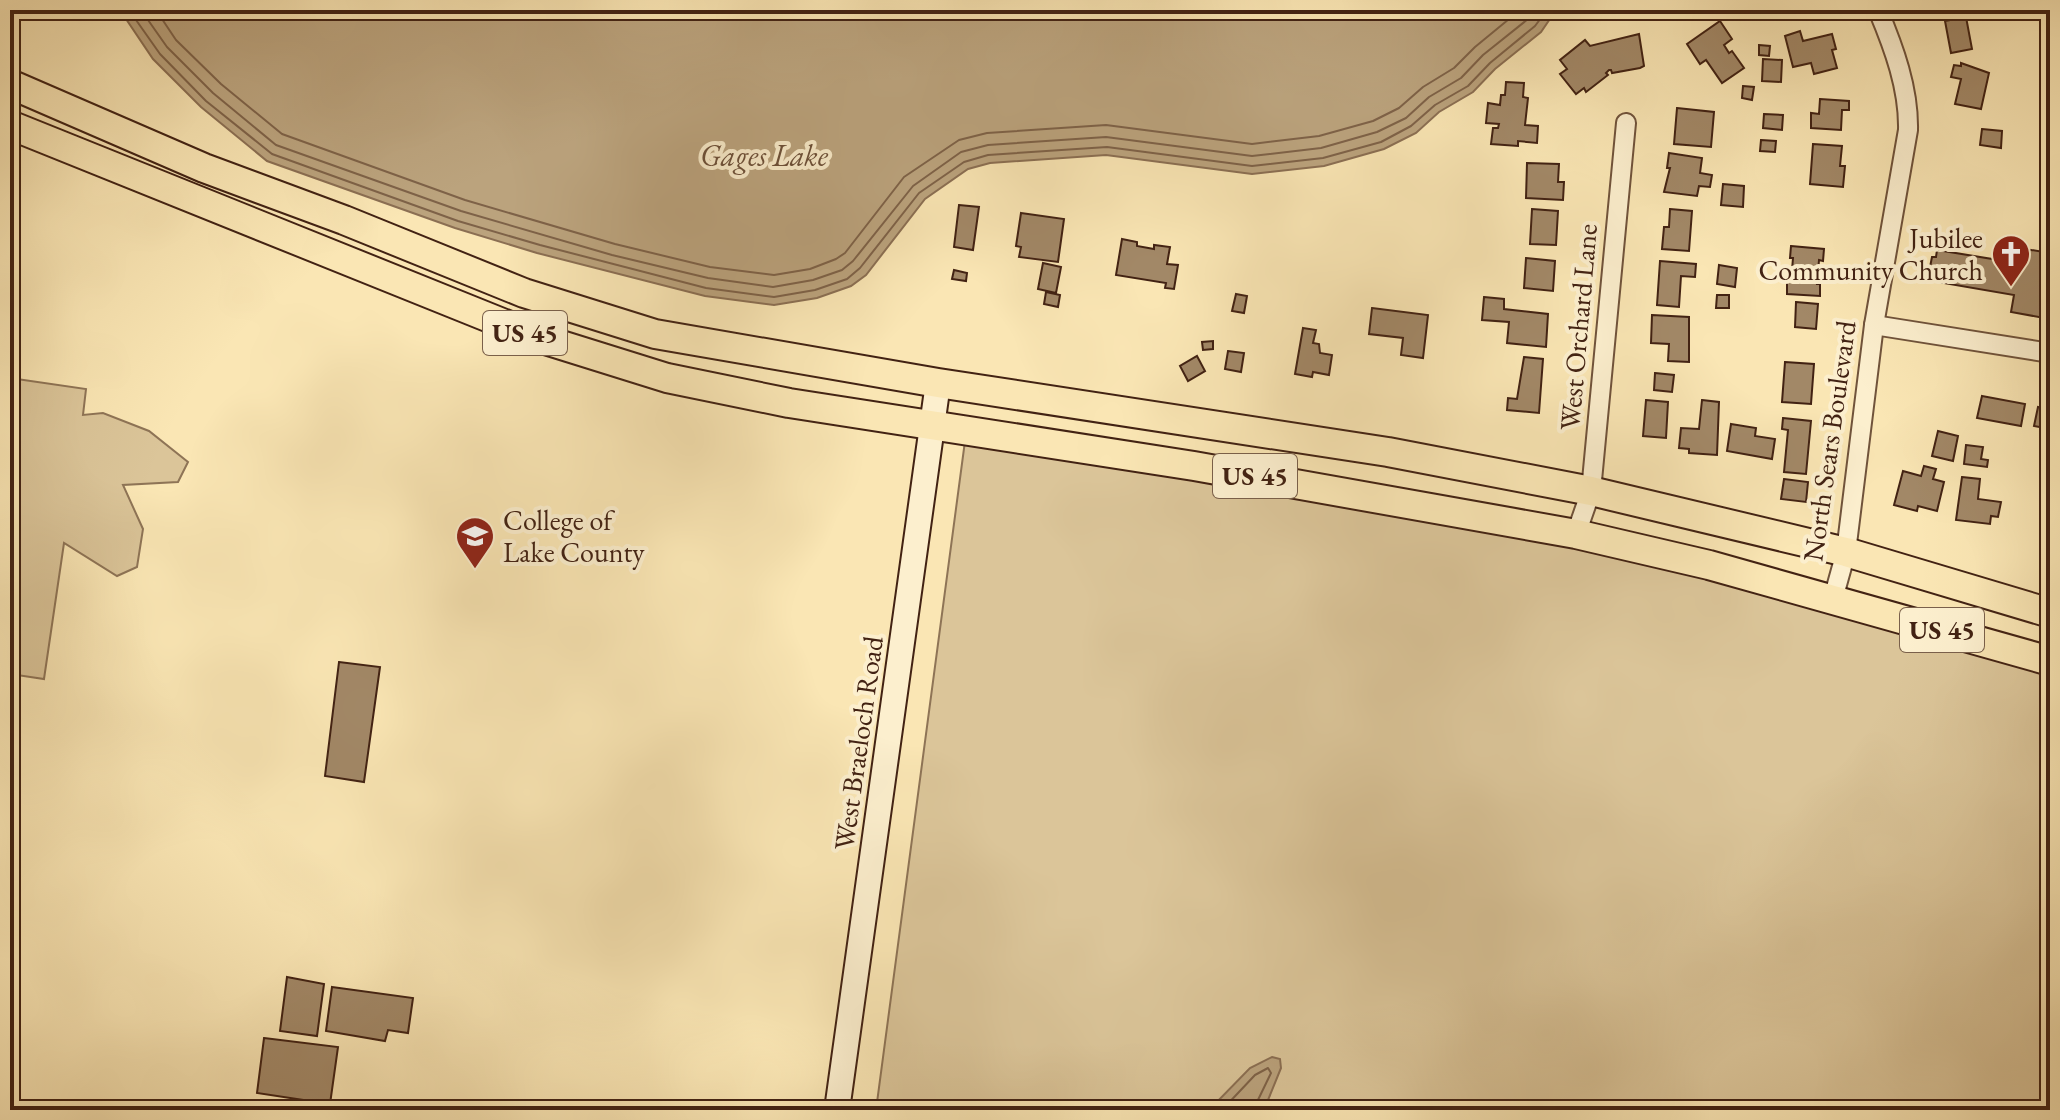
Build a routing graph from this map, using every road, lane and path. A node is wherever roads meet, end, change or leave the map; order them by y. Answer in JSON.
{"nodes":[{"id":1,"x":1878,"y":10,"type":"edge"},
{"id":2,"x":10,"y":84,"type":"edge"},
{"id":3,"x":1626,"y":123,"type":"dead end"},
{"id":4,"x":10,"y":125,"type":"edge"},
{"id":5,"x":1874,"y":325,"type":"junction"},
{"id":6,"x":2050,"y":353,"type":"edge"},
{"id":7,"x":938,"y":383,"type":"junction"},
{"id":8,"x":933,"y":426,"type":"junction"},
{"id":9,"x":1591,"y":491,"type":"junction"},
{"id":10,"x":1576,"y":534,"type":"junction"},
{"id":11,"x":1846,"y":552,"type":"junction"},
{"id":12,"x":1833,"y":599,"type":"junction"},
{"id":13,"x":2050,"y":613,"type":"edge"},
{"id":14,"x":2050,"y":661,"type":"edge"},
{"id":15,"x":837,"y":1110,"type":"edge"}],
"edges":[{"from":1,"to":5,"type":"street","name":"North Sears Boulevard"},
{"from":2,"to":7,"type":"main road","number":"US 45"},
{"from":3,"to":9,"type":"street","name":"West Orchard Lane"},
{"from":4,"to":8,"type":"main road","number":"US 45"},
{"from":5,"to":6,"type":"street"},
{"from":5,"to":11,"type":"street","name":"North Sears Boulevard"},
{"from":7,"to":8,"type":"street","name":"West Braeloch Road"},
{"from":7,"to":9,"type":"main road","number":"US 45"},
{"from":8,"to":10,"type":"main road","number":"US 45"},
{"from":8,"to":15,"type":"street","name":"West Braeloch Road"},
{"from":9,"to":10,"type":"street","name":"West Orchard Lane"},
{"from":9,"to":11,"type":"main road","number":"US 45"},
{"from":10,"to":12,"type":"main road","number":"US 45"},
{"from":11,"to":12,"type":"street","name":"North Sears Boulevard"},
{"from":11,"to":13,"type":"main road","number":"US 45"},
{"from":12,"to":14,"type":"main road","number":"US 45"}]}
